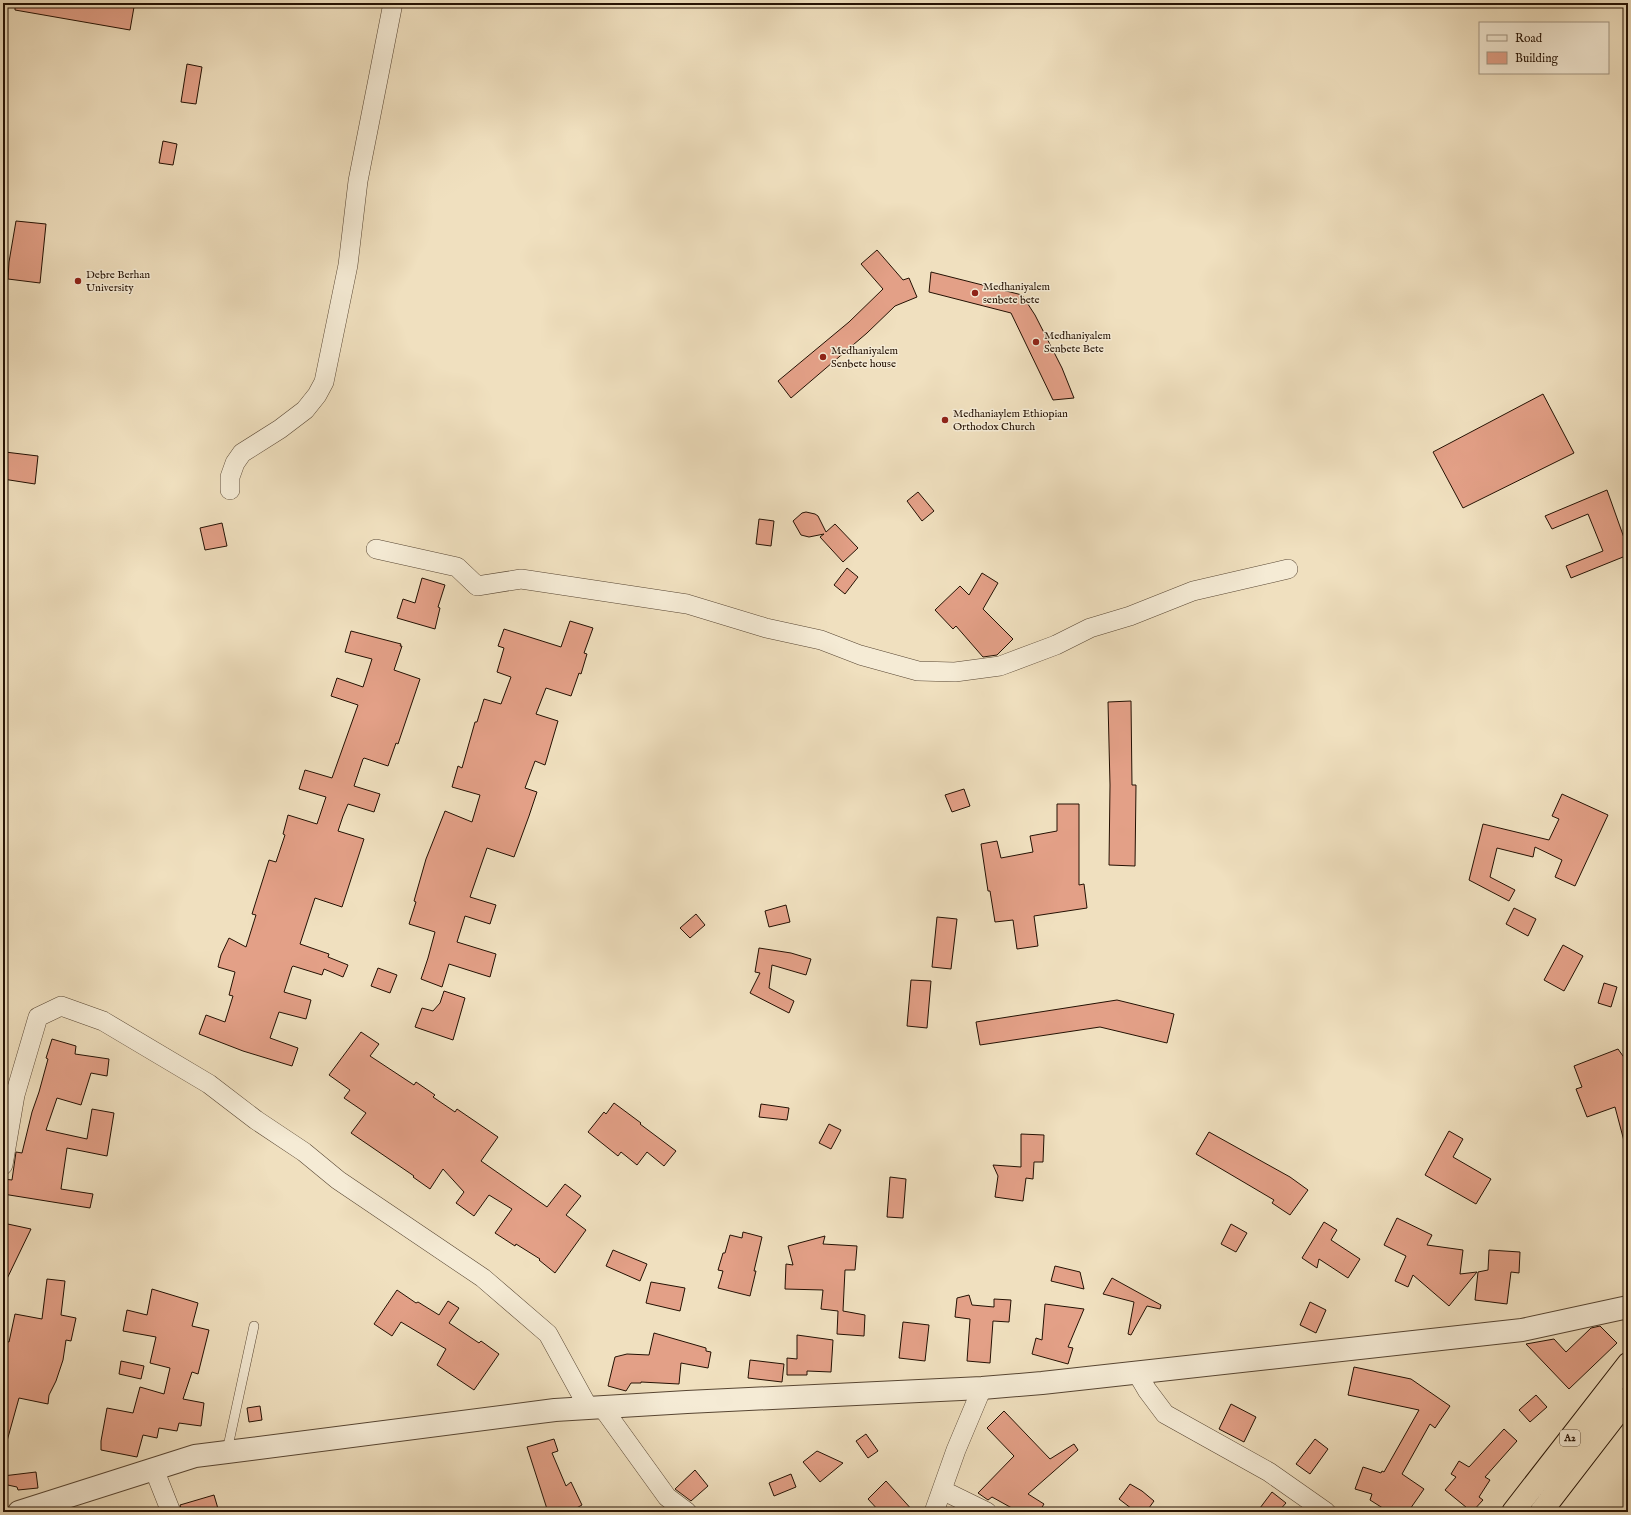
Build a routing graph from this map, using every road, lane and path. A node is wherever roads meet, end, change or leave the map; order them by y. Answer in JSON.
{"nodes":[{"id":1,"x":393,"y":3,"type":"edge"},
{"id":2,"x":230,"y":490,"type":"dead end"},
{"id":3,"x":376,"y":549,"type":"dead end"},
{"id":4,"x":1288,"y":569,"type":"dead end"},
{"id":5,"x":3,"y":1166,"type":"edge"},
{"id":6,"x":1628,"y":1307,"type":"edge"},
{"id":7,"x":254,"y":1326,"type":"dead end"},
{"id":8,"x":1628,"y":1364,"type":"edge"},
{"id":9,"x":1137,"y":1372,"type":"junction"},
{"id":10,"x":982,"y":1388,"type":"junction"},
{"id":11,"x":1628,"y":1399,"type":"edge"},
{"id":12,"x":595,"y":1407,"type":"junction"},
{"id":13,"x":227,"y":1452,"type":"junction"},
{"id":14,"x":154,"y":1469,"type":"junction"},
{"id":15,"x":942,"y":1490,"type":"junction"},
{"id":16,"x":19,"y":1512,"type":"edge"},
{"id":17,"x":171,"y":1512,"type":"edge"},
{"id":18,"x":687,"y":1512,"type":"edge"},
{"id":19,"x":934,"y":1512,"type":"edge"},
{"id":20,"x":986,"y":1512,"type":"edge"},
{"id":21,"x":1326,"y":1512,"type":"edge"},
{"id":22,"x":1513,"y":1512,"type":"edge"},
{"id":23,"x":1542,"y":1512,"type":"edge"}],
"edges":[{"from":1,"to":2,"type":"street"},
{"from":3,"to":4,"type":"street"},
{"from":5,"to":12,"type":"street"},
{"from":6,"to":9,"type":"street"},
{"from":7,"to":13,"type":"lane"},
{"from":8,"to":22,"type":"highway","number":"A2"},
{"from":9,"to":10,"type":"street"},
{"from":9,"to":21,"type":"street"},
{"from":10,"to":12,"type":"street"},
{"from":10,"to":15,"type":"street"},
{"from":11,"to":23,"type":"highway","number":"A2"},
{"from":12,"to":13,"type":"street"},
{"from":12,"to":18,"type":"street"},
{"from":13,"to":14,"type":"street"},
{"from":14,"to":16,"type":"street"},
{"from":14,"to":17,"type":"street"},
{"from":15,"to":19,"type":"street"},
{"from":15,"to":20,"type":"street"}]}
